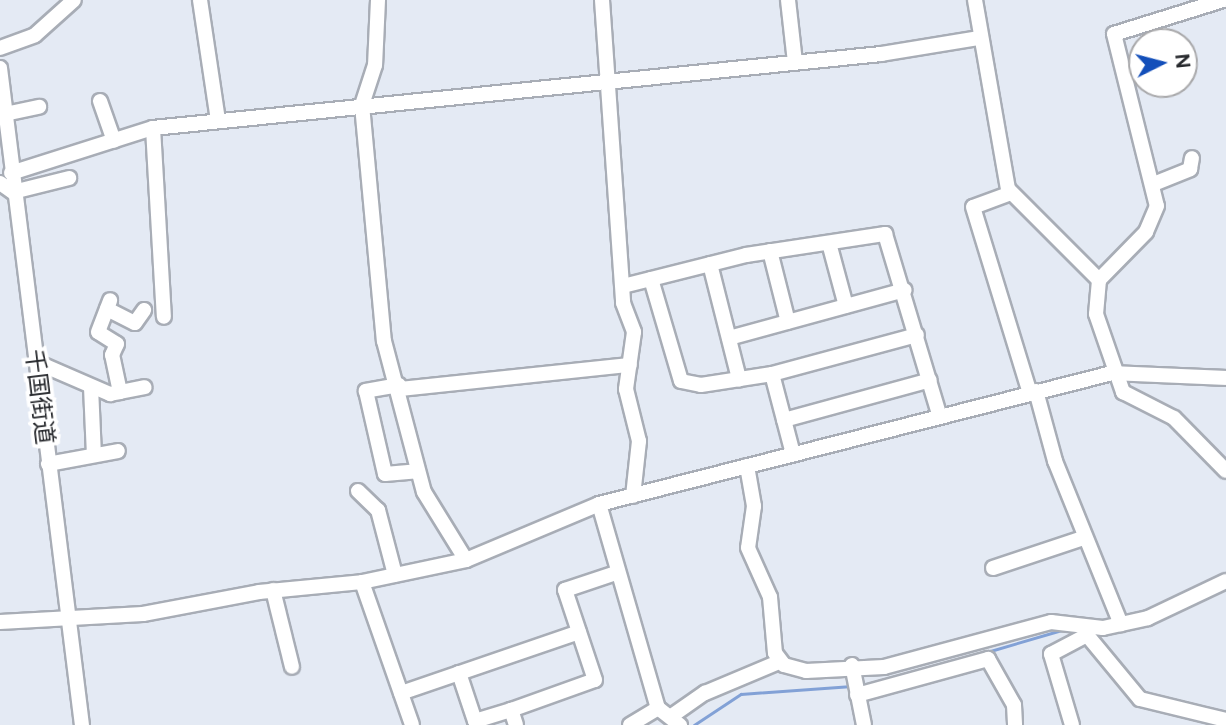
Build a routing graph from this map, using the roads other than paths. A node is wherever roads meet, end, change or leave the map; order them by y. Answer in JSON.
{"nodes":[{"id":1,"x":74,"y":0,"type":"edge"},
{"id":2,"x":200,"y":0,"type":"edge"},
{"id":3,"x":378,"y":0,"type":"edge"},
{"id":4,"x":602,"y":0,"type":"edge"},
{"id":5,"x":788,"y":0,"type":"edge"},
{"id":6,"x":975,"y":0,"type":"edge"},
{"id":7,"x":1223,"y":0,"type":"edge"},
{"id":8,"x":979,"y":38,"type":"junction"},
{"id":9,"x":0,"y":48,"type":"edge"},
{"id":10,"x":794,"y":62,"type":"junction"},
{"id":11,"x":0,"y":68,"type":"edge"},
{"id":12,"x":605,"y":80,"type":"junction"},
{"id":13,"x":100,"y":102,"type":"dead end"},
{"id":14,"x":362,"y":105,"type":"junction"},
{"id":15,"x":39,"y":107,"type":"dead end"},
{"id":16,"x":5,"y":114,"type":"junction"},
{"id":17,"x":218,"y":120,"type":"junction"},
{"id":18,"x":153,"y":128,"type":"junction"},
{"id":19,"x":114,"y":141,"type":"junction"},
{"id":20,"x":1192,"y":158,"type":"dead end"},
{"id":21,"x":6,"y":178,"type":"edge"},
{"id":22,"x":69,"y":178,"type":"dead end"},
{"id":23,"x":1156,"y":183,"type":"junction"},
{"id":24,"x":13,"y":192,"type":"junction"},
{"id":25,"x":1011,"y":193,"type":"junction"},
{"id":26,"x":829,"y":243,"type":"junction"},
{"id":27,"x":770,"y":251,"type":"junction"},
{"id":28,"x":710,"y":264,"type":"junction"},
{"id":29,"x":651,"y":279,"type":"junction"},
{"id":30,"x":1099,"y":280,"type":"junction"},
{"id":31,"x":623,"y":286,"type":"junction"},
{"id":32,"x":905,"y":290,"type":"junction"},
{"id":33,"x":846,"y":306,"type":"junction"},
{"id":34,"x":144,"y":310,"type":"dead end"},
{"id":35,"x":164,"y":317,"type":"dead end"},
{"id":36,"x":788,"y":322,"type":"junction"},
{"id":37,"x":917,"y":335,"type":"junction"},
{"id":38,"x":729,"y":338,"type":"junction"},
{"id":39,"x":36,"y":362,"type":"junction"},
{"id":40,"x":630,"y":365,"type":"junction"},
{"id":41,"x":772,"y":373,"type":"junction"},
{"id":42,"x":1112,"y":373,"type":"junction"},
{"id":43,"x":739,"y":379,"type":"junction"},
{"id":44,"x":1226,"y":379,"type":"edge"},
{"id":45,"x":930,"y":380,"type":"junction"},
{"id":46,"x":91,"y":387,"type":"junction"},
{"id":47,"x":145,"y":387,"type":"dead end"},
{"id":48,"x":399,"y":387,"type":"junction"},
{"id":49,"x":120,"y":392,"type":"junction"},
{"id":50,"x":1033,"y":392,"type":"junction"},
{"id":51,"x":939,"y":414,"type":"junction"},
{"id":52,"x":784,"y":420,"type":"junction"},
{"id":53,"x":118,"y":451,"type":"dead end"},
{"id":54,"x":793,"y":454,"type":"junction"},
{"id":55,"x":94,"y":455,"type":"junction"},
{"id":56,"x":48,"y":464,"type":"junction"},
{"id":57,"x":747,"y":466,"type":"junction"},
{"id":58,"x":416,"y":471,"type":"junction"},
{"id":59,"x":1226,"y":471,"type":"edge"},
{"id":60,"x":358,"y":491,"type":"dead end"},
{"id":61,"x":633,"y":496,"type":"junction"},
{"id":62,"x":599,"y":504,"type":"junction"},
{"id":63,"x":1083,"y":538,"type":"junction"},
{"id":64,"x":466,"y":560,"type":"junction"},
{"id":65,"x":993,"y":568,"type":"dead end"},
{"id":66,"x":616,"y":573,"type":"junction"},
{"id":67,"x":395,"y":575,"type":"junction"},
{"id":68,"x":1226,"y":581,"type":"edge"},
{"id":69,"x":362,"y":582,"type":"junction"},
{"id":70,"x":273,"y":590,"type":"junction"},
{"id":71,"x":68,"y":617,"type":"junction"},
{"id":72,"x":0,"y":622,"type":"edge"},
{"id":73,"x":1121,"y":624,"type":"junction"},
{"id":74,"x":579,"y":632,"type":"junction"},
{"id":75,"x":1095,"y":633,"type":"junction"},
{"id":76,"x":781,"y":661,"type":"junction"},
{"id":77,"x":292,"y":667,"type":"dead end"},
{"id":78,"x":853,"y":669,"type":"junction"},
{"id":79,"x":459,"y":673,"type":"junction"},
{"id":80,"x":856,"y":692,"type":"junction"},
{"id":81,"x":401,"y":693,"type":"junction"},
{"id":82,"x":658,"y":708,"type":"junction"},
{"id":83,"x":511,"y":710,"type":"junction"},
{"id":84,"x":676,"y":720,"type":"edge"},
{"id":85,"x":1226,"y":720,"type":"edge"},
{"id":86,"x":82,"y":725,"type":"edge"},
{"id":87,"x":412,"y":725,"type":"edge"},
{"id":88,"x":516,"y":725,"type":"edge"},
{"id":89,"x":630,"y":725,"type":"edge"},
{"id":90,"x":864,"y":725,"type":"edge"},
{"id":91,"x":1015,"y":725,"type":"edge"},
{"id":92,"x":1072,"y":725,"type":"edge"}],
"edges":[{"from":1,"to":9,"type":"street"},
{"from":2,"to":17,"type":"street"},
{"from":3,"to":14,"type":"street"},
{"from":4,"to":12,"type":"street"},
{"from":5,"to":10,"type":"street"},
{"from":6,"to":8,"type":"street"},
{"from":7,"to":23,"type":"street"},
{"from":8,"to":10,"type":"street"},
{"from":8,"to":25,"type":"street"},
{"from":10,"to":12,"type":"street"},
{"from":11,"to":16,"type":"street","name":"千国街道"},
{"from":12,"to":14,"type":"street"},
{"from":12,"to":31,"type":"street"},
{"from":13,"to":19,"type":"street"},
{"from":14,"to":17,"type":"street"},
{"from":14,"to":48,"type":"street"},
{"from":15,"to":16,"type":"street"},
{"from":16,"to":21,"type":"street","name":"千国街道"},
{"from":17,"to":18,"type":"street"},
{"from":18,"to":19,"type":"street"},
{"from":18,"to":35,"type":"street"},
{"from":19,"to":21,"type":"street"},
{"from":20,"to":23,"type":"street"},
{"from":21,"to":24,"type":"street","name":"千国街道"},
{"from":22,"to":24,"type":"street"},
{"from":23,"to":30,"type":"street"},
{"from":24,"to":39,"type":"street","name":"千国街道"},
{"from":25,"to":30,"type":"street"},
{"from":25,"to":50,"type":"street"},
{"from":26,"to":27,"type":"street"},
{"from":26,"to":32,"type":"street"},
{"from":26,"to":33,"type":"street"},
{"from":27,"to":28,"type":"street"},
{"from":27,"to":36,"type":"street"},
{"from":28,"to":29,"type":"street"},
{"from":28,"to":38,"type":"street"},
{"from":29,"to":31,"type":"street"},
{"from":29,"to":43,"type":"street"},
{"from":30,"to":42,"type":"street"},
{"from":31,"to":40,"type":"street"},
{"from":32,"to":33,"type":"street"},
{"from":32,"to":37,"type":"street"},
{"from":33,"to":36,"type":"street"},
{"from":34,"to":49,"type":"street"},
{"from":36,"to":38,"type":"street"},
{"from":37,"to":41,"type":"street"},
{"from":37,"to":45,"type":"street"},
{"from":38,"to":43,"type":"street"},
{"from":39,"to":46,"type":"street"},
{"from":39,"to":56,"type":"street","name":"千国街道"},
{"from":40,"to":48,"type":"street"},
{"from":40,"to":61,"type":"street"},
{"from":41,"to":43,"type":"street"},
{"from":41,"to":52,"type":"street"},
{"from":42,"to":44,"type":"street"},
{"from":42,"to":50,"type":"street"},
{"from":42,"to":59,"type":"street"},
{"from":45,"to":51,"type":"street"},
{"from":45,"to":52,"type":"street"},
{"from":46,"to":49,"type":"street"},
{"from":46,"to":55,"type":"street"},
{"from":47,"to":49,"type":"street"},
{"from":48,"to":58,"type":"street"},
{"from":48,"to":58,"type":"street"},
{"from":50,"to":51,"type":"street"},
{"from":50,"to":63,"type":"street"},
{"from":51,"to":54,"type":"street"},
{"from":52,"to":54,"type":"street"},
{"from":53,"to":55,"type":"street"},
{"from":54,"to":57,"type":"street"},
{"from":55,"to":56,"type":"street"},
{"from":56,"to":71,"type":"street","name":"千国街道"},
{"from":57,"to":61,"type":"street"},
{"from":57,"to":76,"type":"street"},
{"from":58,"to":64,"type":"street"},
{"from":60,"to":67,"type":"street"},
{"from":61,"to":62,"type":"street"},
{"from":62,"to":64,"type":"street"},
{"from":62,"to":66,"type":"street"},
{"from":63,"to":65,"type":"street"},
{"from":63,"to":73,"type":"street"},
{"from":64,"to":67,"type":"street"},
{"from":66,"to":74,"type":"street"},
{"from":66,"to":82,"type":"street"},
{"from":67,"to":69,"type":"street"},
{"from":68,"to":73,"type":"street"},
{"from":69,"to":70,"type":"street"},
{"from":69,"to":81,"type":"street"},
{"from":70,"to":71,"type":"street"},
{"from":70,"to":77,"type":"street"},
{"from":71,"to":72,"type":"street"},
{"from":71,"to":86,"type":"street","name":"千国街道"},
{"from":73,"to":75,"type":"street"},
{"from":74,"to":79,"type":"street"},
{"from":74,"to":83,"type":"street"},
{"from":75,"to":78,"type":"street"},
{"from":75,"to":85,"type":"street"},
{"from":75,"to":92,"type":"street"},
{"from":76,"to":78,"type":"street"},
{"from":76,"to":84,"type":"street"},
{"from":78,"to":80,"type":"street"},
{"from":79,"to":81,"type":"street"},
{"from":79,"to":83,"type":"street"},
{"from":80,"to":90,"type":"street"},
{"from":80,"to":91,"type":"street"},
{"from":81,"to":87,"type":"street"},
{"from":82,"to":84,"type":"street"},
{"from":82,"to":89,"type":"street"},
{"from":83,"to":88,"type":"street"}]}
